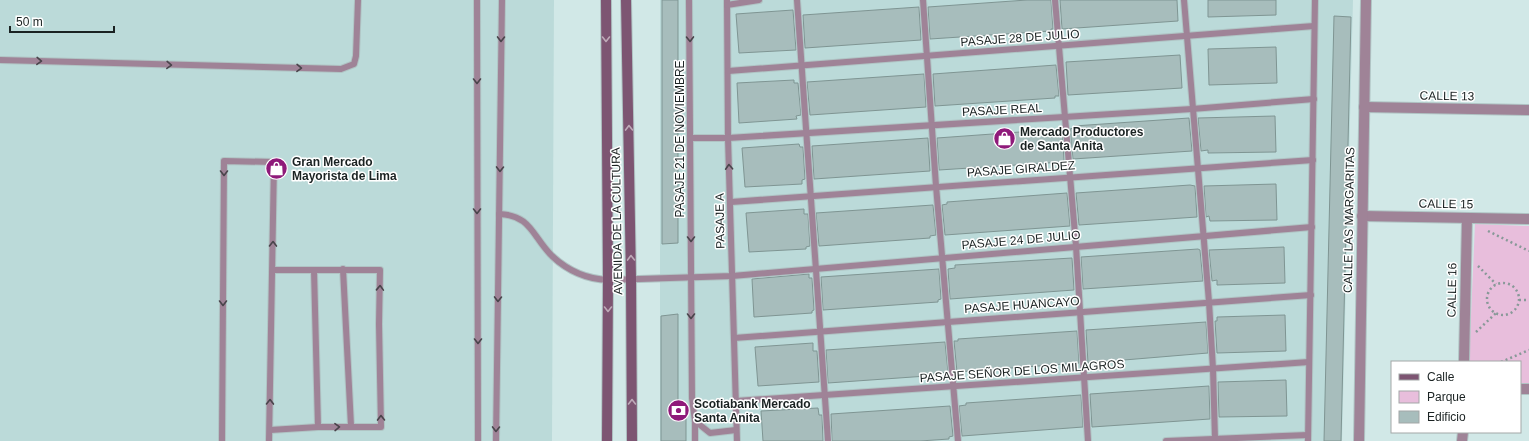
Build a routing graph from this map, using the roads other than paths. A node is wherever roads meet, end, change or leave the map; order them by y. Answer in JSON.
{"nodes":[{"id":1,"x":358,"y":0,"type":"edge"},
{"id":2,"x":476,"y":0,"type":"edge"},
{"id":3,"x":502,"y":0,"type":"edge"},
{"id":4,"x":606,"y":0,"type":"edge"},
{"id":5,"x":626,"y":0,"type":"edge"},
{"id":6,"x":689,"y":0,"type":"edge"},
{"id":7,"x":758,"y":0,"type":"edge"},
{"id":8,"x":797,"y":0,"type":"edge"},
{"id":9,"x":923,"y":0,"type":"edge"},
{"id":10,"x":1055,"y":0,"type":"edge"},
{"id":11,"x":1184,"y":0,"type":"edge"},
{"id":12,"x":1315,"y":0,"type":"edge"},
{"id":13,"x":1366,"y":0,"type":"edge"},
{"id":14,"x":727,"y":3,"type":"edge"},
{"id":15,"x":1314,"y":26,"type":"junction"},
{"id":16,"x":1187,"y":37,"type":"junction"},
{"id":17,"x":1059,"y":46,"type":"junction"},
{"id":18,"x":927,"y":56,"type":"junction"},
{"id":19,"x":0,"y":60,"type":"edge"},
{"id":20,"x":801,"y":66,"type":"junction"},
{"id":21,"x":728,"y":71,"type":"junction"},
{"id":22,"x":1314,"y":99,"type":"junction"},
{"id":23,"x":1364,"y":107,"type":"junction"},
{"id":24,"x":1192,"y":109,"type":"junction"},
{"id":25,"x":1529,"y":110,"type":"edge"},
{"id":26,"x":1065,"y":117,"type":"junction"},
{"id":27,"x":931,"y":125,"type":"junction"},
{"id":28,"x":805,"y":133,"type":"junction"},
{"id":29,"x":691,"y":138,"type":"junction"},
{"id":30,"x":728,"y":138,"type":"junction"},
{"id":31,"x":1313,"y":160,"type":"junction"},
{"id":32,"x":1197,"y":168,"type":"junction"},
{"id":33,"x":1070,"y":177,"type":"junction"},
{"id":34,"x":936,"y":186,"type":"junction"},
{"id":35,"x":810,"y":195,"type":"junction"},
{"id":36,"x":731,"y":202,"type":"junction"},
{"id":37,"x":499,"y":214,"type":"junction"},
{"id":38,"x":1362,"y":216,"type":"junction"},
{"id":39,"x":1467,"y":218,"type":"junction"},
{"id":40,"x":1529,"y":219,"type":"edge"},
{"id":41,"x":1312,"y":228,"type":"junction"},
{"id":42,"x":1203,"y":235,"type":"junction"},
{"id":43,"x":1076,"y":246,"type":"junction"},
{"id":44,"x":943,"y":258,"type":"junction"},
{"id":45,"x":343,"y":269,"type":"junction"},
{"id":46,"x":816,"y":269,"type":"junction"},
{"id":47,"x":273,"y":270,"type":"junction"},
{"id":48,"x":314,"y":270,"type":"junction"},
{"id":49,"x":732,"y":276,"type":"junction"},
{"id":50,"x":691,"y":277,"type":"junction"},
{"id":51,"x":608,"y":280,"type":"junction"},
{"id":52,"x":631,"y":280,"type":"junction"},
{"id":53,"x":1311,"y":295,"type":"junction"},
{"id":54,"x":1209,"y":302,"type":"junction"},
{"id":55,"x":1080,"y":312,"type":"junction"},
{"id":56,"x":948,"y":322,"type":"junction"},
{"id":57,"x":821,"y":332,"type":"junction"},
{"id":58,"x":734,"y":338,"type":"junction"},
{"id":59,"x":1464,"y":361,"type":"edge"},
{"id":60,"x":1309,"y":362,"type":"junction"},
{"id":61,"x":1213,"y":369,"type":"junction"},
{"id":62,"x":1083,"y":378,"type":"junction"},
{"id":63,"x":954,"y":387,"type":"junction"},
{"id":64,"x":826,"y":395,"type":"junction"},
{"id":65,"x":736,"y":401,"type":"junction"},
{"id":66,"x":695,"y":421,"type":"junction"},
{"id":67,"x":351,"y":426,"type":"junction"},
{"id":68,"x":318,"y":427,"type":"junction"},
{"id":69,"x":270,"y":430,"type":"junction"},
{"id":70,"x":736,"y":430,"type":"junction"},
{"id":71,"x":1308,"y":438,"type":"edge"},
{"id":72,"x":1215,"y":439,"type":"junction"},
{"id":73,"x":222,"y":441,"type":"edge"},
{"id":74,"x":269,"y":441,"type":"edge"},
{"id":75,"x":478,"y":441,"type":"edge"},
{"id":76,"x":496,"y":441,"type":"edge"},
{"id":77,"x":607,"y":441,"type":"edge"},
{"id":78,"x":632,"y":441,"type":"edge"},
{"id":79,"x":695,"y":441,"type":"edge"},
{"id":80,"x":737,"y":441,"type":"edge"},
{"id":81,"x":828,"y":441,"type":"edge"},
{"id":82,"x":958,"y":441,"type":"edge"},
{"id":83,"x":1088,"y":441,"type":"edge"},
{"id":84,"x":1166,"y":441,"type":"edge"},
{"id":85,"x":1360,"y":441,"type":"edge"}],
"edges":[{"from":19,"to":1,"type":"lane","one_way":true},
{"from":2,"to":75,"type":"lane","one_way":true},
{"from":3,"to":37,"type":"lane","one_way":true},
{"from":4,"to":51,"type":"main road","name":"AVENIDA DE LA CULTURA","one_way":true},
{"from":52,"to":5,"type":"main road","name":"AVENIDA DE LA CULTURA","one_way":true},
{"from":6,"to":29,"type":"lane","name":"PASAJE 21 DE NOVIEMBRE","one_way":true},
{"from":7,"to":14,"type":"lane"},
{"from":8,"to":20,"type":"lane"},
{"from":9,"to":18,"type":"lane"},
{"from":10,"to":17,"type":"lane"},
{"from":11,"to":16,"type":"lane"},
{"from":12,"to":15,"type":"lane"},
{"from":13,"to":23,"type":"street","name":"CALLE LAS MARGARITAS"},
{"from":14,"to":21,"type":"lane","name":"PASAJE A"},
{"from":15,"to":16,"type":"lane","name":"PASAJE 28 DE JULIO"},
{"from":15,"to":22,"type":"lane"},
{"from":16,"to":17,"type":"lane","name":"PASAJE 28 DE JULIO"},
{"from":16,"to":24,"type":"lane"},
{"from":17,"to":18,"type":"lane","name":"PASAJE 28 DE JULIO"},
{"from":17,"to":26,"type":"lane"},
{"from":18,"to":20,"type":"lane","name":"PASAJE 28 DE JULIO"},
{"from":18,"to":27,"type":"lane"},
{"from":20,"to":21,"type":"lane","name":"PASAJE 28 DE JULIO"},
{"from":20,"to":28,"type":"lane"},
{"from":21,"to":30,"type":"lane","name":"PASAJE A"},
{"from":22,"to":24,"type":"lane","name":"PASAJE REAL"},
{"from":22,"to":31,"type":"lane"},
{"from":23,"to":25,"type":"street","name":"CALLE 13"},
{"from":23,"to":38,"type":"street","name":"CALLE LAS MARGARITAS"},
{"from":24,"to":26,"type":"lane","name":"PASAJE REAL"},
{"from":24,"to":32,"type":"lane"},
{"from":26,"to":27,"type":"lane","name":"PASAJE REAL"},
{"from":26,"to":33,"type":"lane"},
{"from":27,"to":28,"type":"lane","name":"PASAJE REAL"},
{"from":27,"to":34,"type":"lane"},
{"from":28,"to":30,"type":"lane","name":"PASAJE REAL"},
{"from":28,"to":35,"type":"lane"},
{"from":29,"to":30,"type":"lane","name":"PASAJE REAL"},
{"from":29,"to":50,"type":"lane","name":"PASAJE 21 DE NOVIEMBRE","one_way":true},
{"from":36,"to":30,"type":"lane","name":"PASAJE A","one_way":true},
{"from":31,"to":32,"type":"lane","name":"PASAJE GIRALDEZ"},
{"from":31,"to":41,"type":"lane"},
{"from":32,"to":33,"type":"lane","name":"PASAJE GIRALDEZ"},
{"from":32,"to":42,"type":"lane"},
{"from":33,"to":34,"type":"lane","name":"PASAJE GIRALDEZ"},
{"from":33,"to":43,"type":"lane"},
{"from":34,"to":35,"type":"lane","name":"PASAJE GIRALDEZ"},
{"from":34,"to":44,"type":"lane"},
{"from":35,"to":36,"type":"lane","name":"PASAJE GIRALDEZ"},
{"from":35,"to":46,"type":"lane"},
{"from":36,"to":49,"type":"lane","name":"PASAJE A"},
{"from":37,"to":51,"type":"lane","name":"PASAJE 24 DE JULIO"},
{"from":37,"to":76,"type":"lane","one_way":true},
{"from":38,"to":39,"type":"street","name":"CALLE 15"},
{"from":38,"to":85,"type":"street","name":"CALLE LAS MARGARITAS"},
{"from":39,"to":40,"type":"street","name":"CALLE 15"},
{"from":39,"to":59,"type":"street","name":"CALLE 16"},
{"from":41,"to":42,"type":"lane","name":"PASAJE 24 DE JULIO"},
{"from":41,"to":53,"type":"lane"},
{"from":42,"to":43,"type":"lane","name":"PASAJE 24 DE JULIO"},
{"from":42,"to":54,"type":"lane"},
{"from":43,"to":44,"type":"lane","name":"PASAJE 24 DE JULIO"},
{"from":43,"to":55,"type":"lane"},
{"from":44,"to":46,"type":"lane","name":"PASAJE 24 DE JULIO"},
{"from":44,"to":56,"type":"lane"},
{"from":45,"to":48,"type":"lane"},
{"from":45,"to":67,"type":"lane"},
{"from":67,"to":45,"type":"lane","one_way":true},
{"from":46,"to":49,"type":"lane","name":"PASAJE 24 DE JULIO"},
{"from":46,"to":57,"type":"lane"},
{"from":47,"to":48,"type":"lane"},
{"from":69,"to":47,"type":"lane","one_way":true},
{"from":47,"to":73,"type":"lane","one_way":true},
{"from":48,"to":68,"type":"lane"},
{"from":49,"to":50,"type":"lane","name":"PASAJE 24 DE JULIO"},
{"from":49,"to":58,"type":"lane","name":"PASAJE A"},
{"from":50,"to":52,"type":"lane","name":"PASAJE 24 DE JULIO"},
{"from":50,"to":66,"type":"lane","name":"PASAJE 21 DE NOVIEMBRE","one_way":true},
{"from":51,"to":52,"type":"lane","name":"PASAJE 24 DE JULIO"},
{"from":51,"to":77,"type":"main road","name":"AVENIDA DE LA CULTURA","one_way":true},
{"from":78,"to":52,"type":"main road","name":"AVENIDA DE LA CULTURA","one_way":true},
{"from":53,"to":54,"type":"lane","name":"PASAJE HUANCAYO"},
{"from":53,"to":60,"type":"lane"},
{"from":54,"to":55,"type":"lane","name":"PASAJE HUANCAYO"},
{"from":54,"to":61,"type":"lane"},
{"from":55,"to":56,"type":"lane","name":"PASAJE HUANCAYO"},
{"from":55,"to":62,"type":"lane"},
{"from":56,"to":57,"type":"lane","name":"PASAJE HUANCAYO"},
{"from":56,"to":63,"type":"lane"},
{"from":57,"to":58,"type":"lane","name":"PASAJE HUANCAYO"},
{"from":57,"to":64,"type":"lane"},
{"from":58,"to":65,"type":"lane","name":"PASAJE A"},
{"from":60,"to":61,"type":"lane","name":"PASAJE SEÑOR DE LOS MILAGROS"},
{"from":60,"to":71,"type":"lane"},
{"from":61,"to":62,"type":"lane","name":"PASAJE SEÑOR DE LOS MILAGROS"},
{"from":61,"to":72,"type":"lane"},
{"from":62,"to":63,"type":"lane","name":"PASAJE SEÑOR DE LOS MILAGROS"},
{"from":62,"to":83,"type":"lane"},
{"from":63,"to":64,"type":"lane","name":"PASAJE SEÑOR DE LOS MILAGROS"},
{"from":63,"to":82,"type":"lane"},
{"from":64,"to":65,"type":"lane","name":"PASAJE SEÑOR DE LOS MILAGROS"},
{"from":64,"to":81,"type":"lane"},
{"from":65,"to":70,"type":"lane","name":"PASAJE A"},
{"from":66,"to":70,"type":"lane"},
{"from":66,"to":79,"type":"lane"},
{"from":68,"to":67,"type":"lane","one_way":true},
{"from":68,"to":69,"type":"lane"},
{"from":69,"to":74,"type":"lane"},
{"from":70,"to":80,"type":"lane","name":"PASAJE A"},
{"from":71,"to":72,"type":"lane"},
{"from":72,"to":84,"type":"lane"}]}
